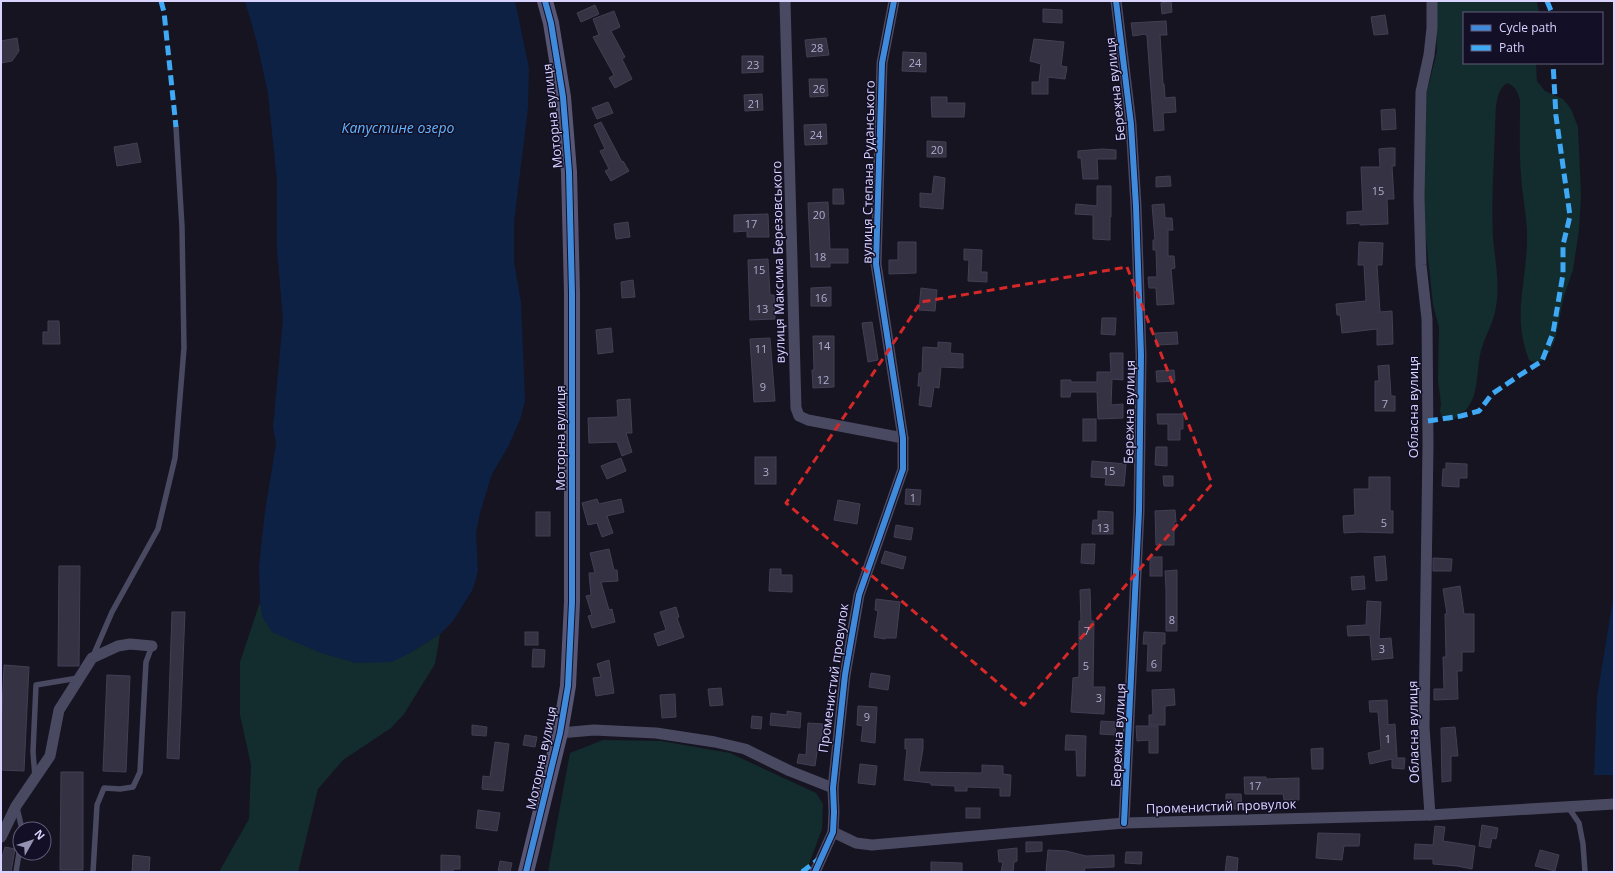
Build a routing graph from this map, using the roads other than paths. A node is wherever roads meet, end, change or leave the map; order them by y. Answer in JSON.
{"nodes":[{"id":1,"x":545,"y":1,"type":"edge"},
{"id":2,"x":785,"y":1,"type":"edge"},
{"id":3,"x":894,"y":1,"type":"edge"},
{"id":4,"x":1116,"y":1,"type":"edge"},
{"id":5,"x":1432,"y":1,"type":"edge"},
{"id":6,"x":176,"y":128,"type":"dead end"},
{"id":7,"x":903,"y":438,"type":"junction"},
{"id":8,"x":152,"y":646,"type":"joint"},
{"id":9,"x":92,"y":658,"type":"junction"},
{"id":10,"x":80,"y":677,"type":"junction"},
{"id":11,"x":560,"y":733,"type":"junction"},
{"id":12,"x":35,"y":778,"type":"junction"},
{"id":13,"x":833,"y":788,"type":"junction"},
{"id":14,"x":1614,"y":804,"type":"edge"},
{"id":15,"x":16,"y":806,"type":"junction"},
{"id":16,"x":1568,"y":807,"type":"junction"},
{"id":17,"x":1430,"y":815,"type":"junction"},
{"id":18,"x":20,"y":821,"type":"edge"},
{"id":19,"x":1124,"y":823,"type":"junction"},
{"id":20,"x":833,"y":832,"type":"junction"},
{"id":21,"x":1,"y":837,"type":"edge"},
{"id":22,"x":18,"y":861,"type":"edge"},
{"id":23,"x":16,"y":872,"type":"edge"},
{"id":24,"x":93,"y":872,"type":"edge"},
{"id":25,"x":526,"y":872,"type":"edge"},
{"id":26,"x":815,"y":872,"type":"edge"},
{"id":27,"x":1585,"y":872,"type":"edge"}],
"edges":[{"from":1,"to":11,"type":"street","name":"Моторна вулиця"},
{"from":2,"to":7,"type":"street","name":"вулиця Максима Березовського"},
{"from":3,"to":7,"type":"street","name":"вулиця Степана Руданського"},
{"from":4,"to":19,"type":"street","name":"Бережна вулиця"},
{"from":5,"to":17,"type":"street","name":"Обласна вулиця"},
{"from":6,"to":9,"type":"lane"},
{"from":7,"to":13,"type":"street","name":"Променистий провулок"},
{"from":8,"to":9,"type":"street"},
{"from":8,"to":24,"type":"lane"},
{"from":9,"to":10,"type":"street"},
{"from":10,"to":12,"type":"street"},
{"from":10,"to":12,"type":"lane"},
{"from":11,"to":13,"type":"street","name":"Моторна вулиця"},
{"from":11,"to":25,"type":"street","name":"Моторна вулиця"},
{"from":12,"to":15,"type":"street"},
{"from":13,"to":20,"type":"street","name":"Променистий провулок"},
{"from":14,"to":16,"type":"street","name":"Променистий провулок"},
{"from":15,"to":18,"type":"lane"},
{"from":15,"to":21,"type":"street"},
{"from":16,"to":17,"type":"street","name":"Променистий провулок"},
{"from":16,"to":27,"type":"lane"},
{"from":17,"to":19,"type":"street","name":"Променистий провулок"},
{"from":19,"to":20,"type":"street","name":"Променистий провулок"},
{"from":20,"to":26,"type":"street","name":"Променистий провулок"},
{"from":22,"to":23,"type":"lane"}]}
